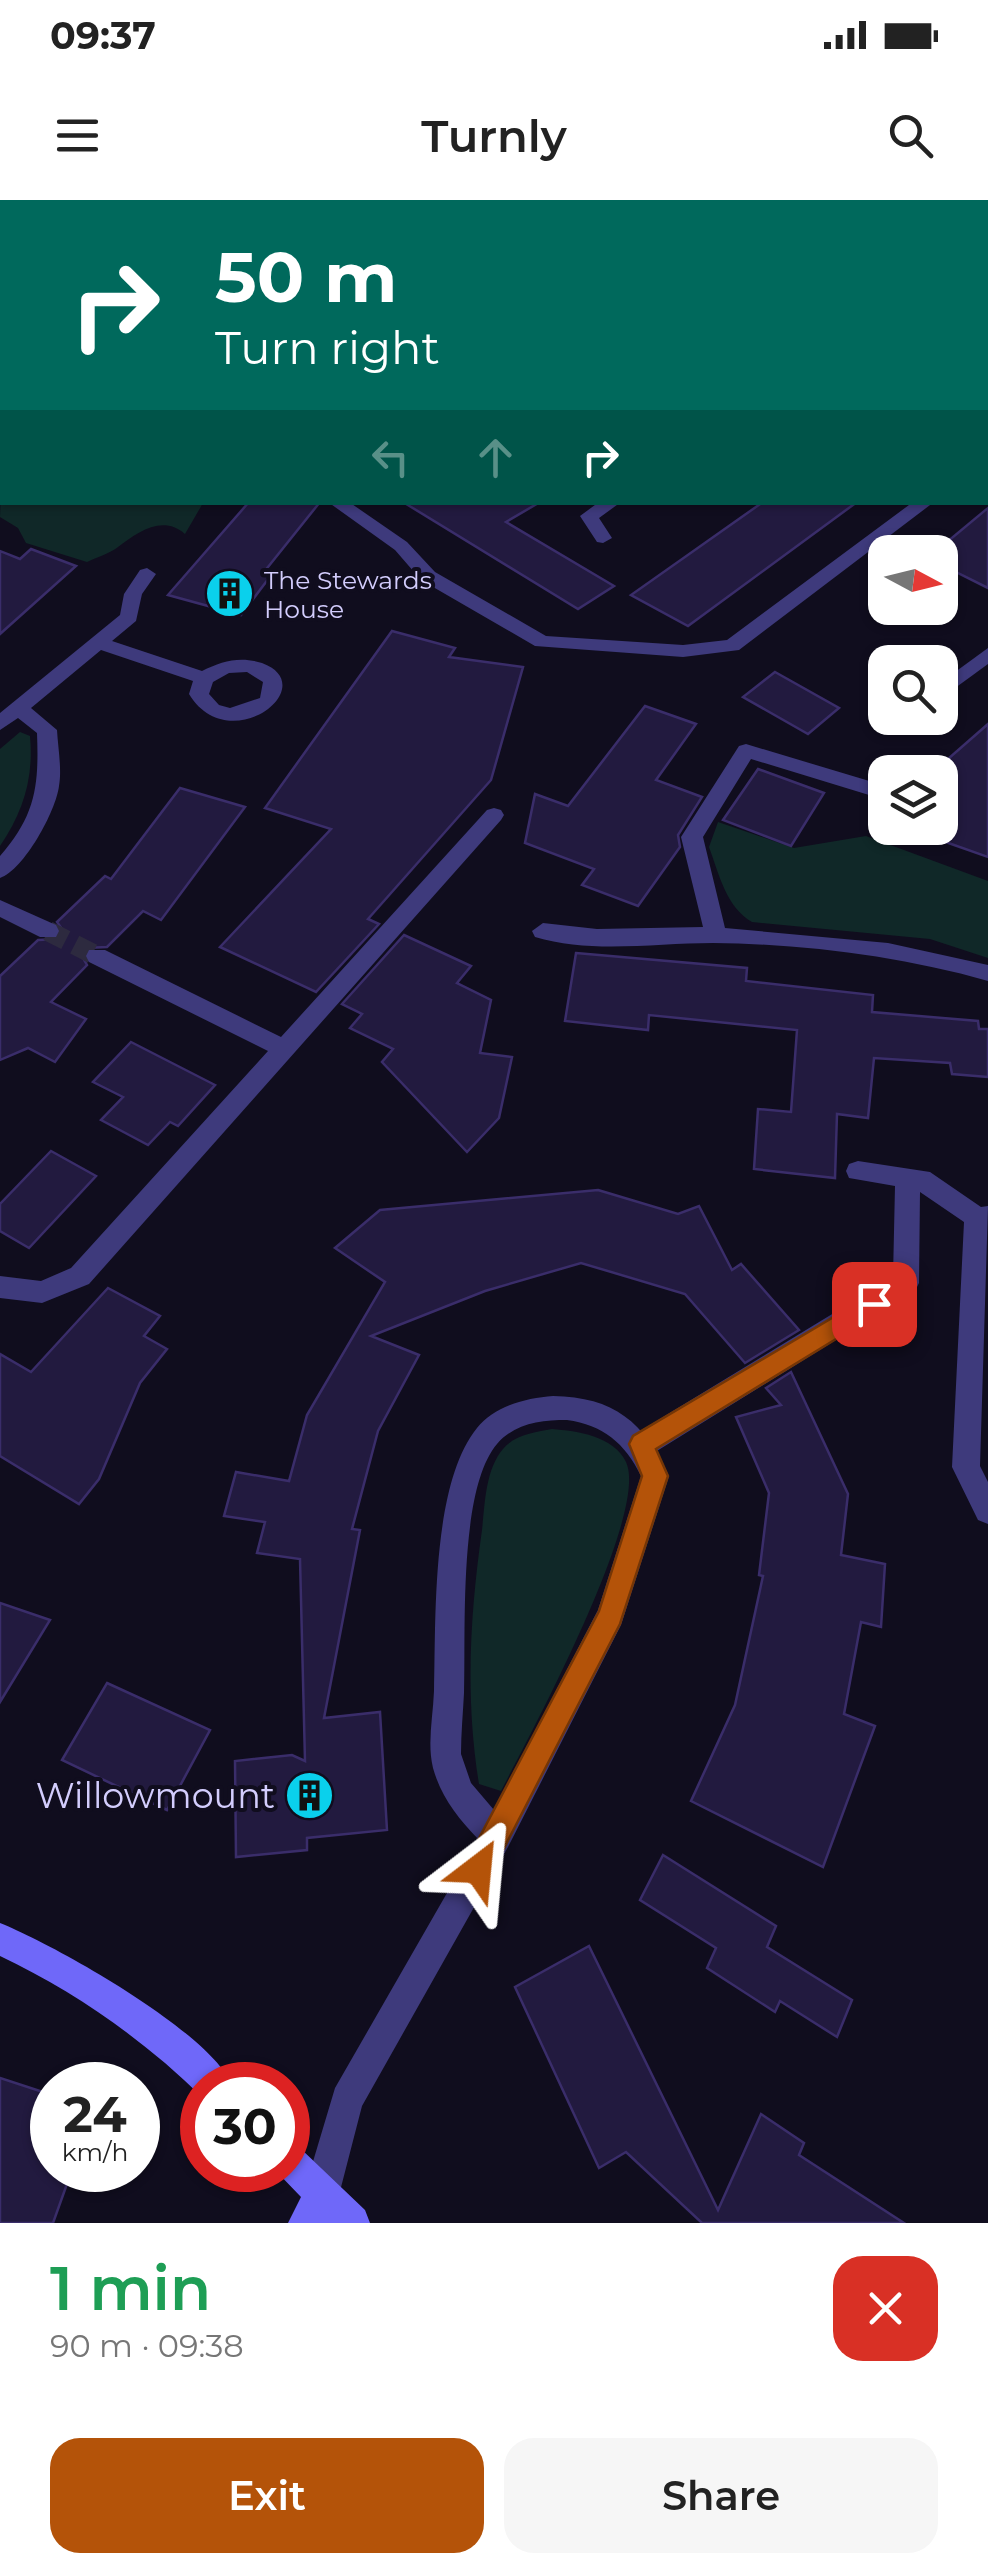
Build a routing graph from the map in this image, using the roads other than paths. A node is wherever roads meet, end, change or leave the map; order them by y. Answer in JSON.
{"nodes":[{"id":1,"x":340,"y":505,"type":"edge"},
{"id":2,"x":607,"y":505,"type":"edge"},
{"id":3,"x":921,"y":505,"type":"edge"},
{"id":4,"x":603,"y":538,"type":"dead end"},
{"id":5,"x":147,"y":574,"type":"dead end"},
{"id":6,"x":99,"y":643,"type":"junction"},
{"id":7,"x":988,"y":654,"type":"edge"},
{"id":8,"x":204,"y":678,"type":"dead end"},
{"id":9,"x":958,"y":678,"type":"edge"},
{"id":10,"x":18,"y":708,"type":"junction"},
{"id":11,"x":0,"y":723,"type":"edge"},
{"id":12,"x":868,"y":788,"type":"edge"},
{"id":13,"x":494,"y":815,"type":"dead end"},
{"id":14,"x":0,"y":870,"type":"edge"},
{"id":15,"x":0,"y":908,"type":"edge"},
{"id":16,"x":48,"y":931,"type":"tunnel mouth"},
{"id":17,"x":543,"y":931,"type":"dead end"},
{"id":18,"x":716,"y":936,"type":"junction"},
{"id":19,"x":97,"y":956,"type":"tunnel mouth"},
{"id":20,"x":988,"y":974,"type":"edge"},
{"id":21,"x":284,"y":1049,"type":"junction"},
{"id":22,"x":858,"y":1171,"type":"dead end"},
{"id":23,"x":908,"y":1177,"type":"junction"},
{"id":24,"x":982,"y":1217,"type":"edge"},
{"id":25,"x":0,"y":1288,"type":"edge"},
{"id":26,"x":642,"y":1444,"type":"junction"},
{"id":27,"x":988,"y":1511,"type":"edge"},
{"id":28,"x":497,"y":1836,"type":"junction"},
{"id":29,"x":0,"y":1939,"type":"edge"},
{"id":30,"x":193,"y":2062,"type":"edge"},
{"id":31,"x":313,"y":2209,"type":"edge"},
{"id":32,"x":352,"y":2223,"type":"edge"}],
"edges":[{"from":1,"to":3,"type":"street"},
{"from":2,"to":4,"type":"street"},
{"from":5,"to":6,"type":"street"},
{"from":6,"to":8,"type":"street"},
{"from":6,"to":10,"type":"street"},
{"from":7,"to":9,"type":"street"},
{"from":10,"to":11,"type":"street"},
{"from":10,"to":14,"type":"street"},
{"from":12,"to":18,"type":"street"},
{"from":13,"to":21,"type":"street"},
{"from":15,"to":16,"type":"street"},
{"from":17,"to":18,"type":"street"},
{"from":18,"to":20,"type":"street"},
{"from":19,"to":21,"type":"street"},
{"from":21,"to":25,"type":"street"},
{"from":22,"to":23,"type":"street"},
{"from":23,"to":24,"type":"street"},
{"from":23,"to":26,"type":"street"},
{"from":24,"to":27,"type":"street"},
{"from":26,"to":28,"type":"street"},
{"from":26,"to":28,"type":"street"},
{"from":28,"to":31,"type":"street"},
{"from":29,"to":30,"type":"street"},
{"from":31,"to":32,"type":"street"}]}
